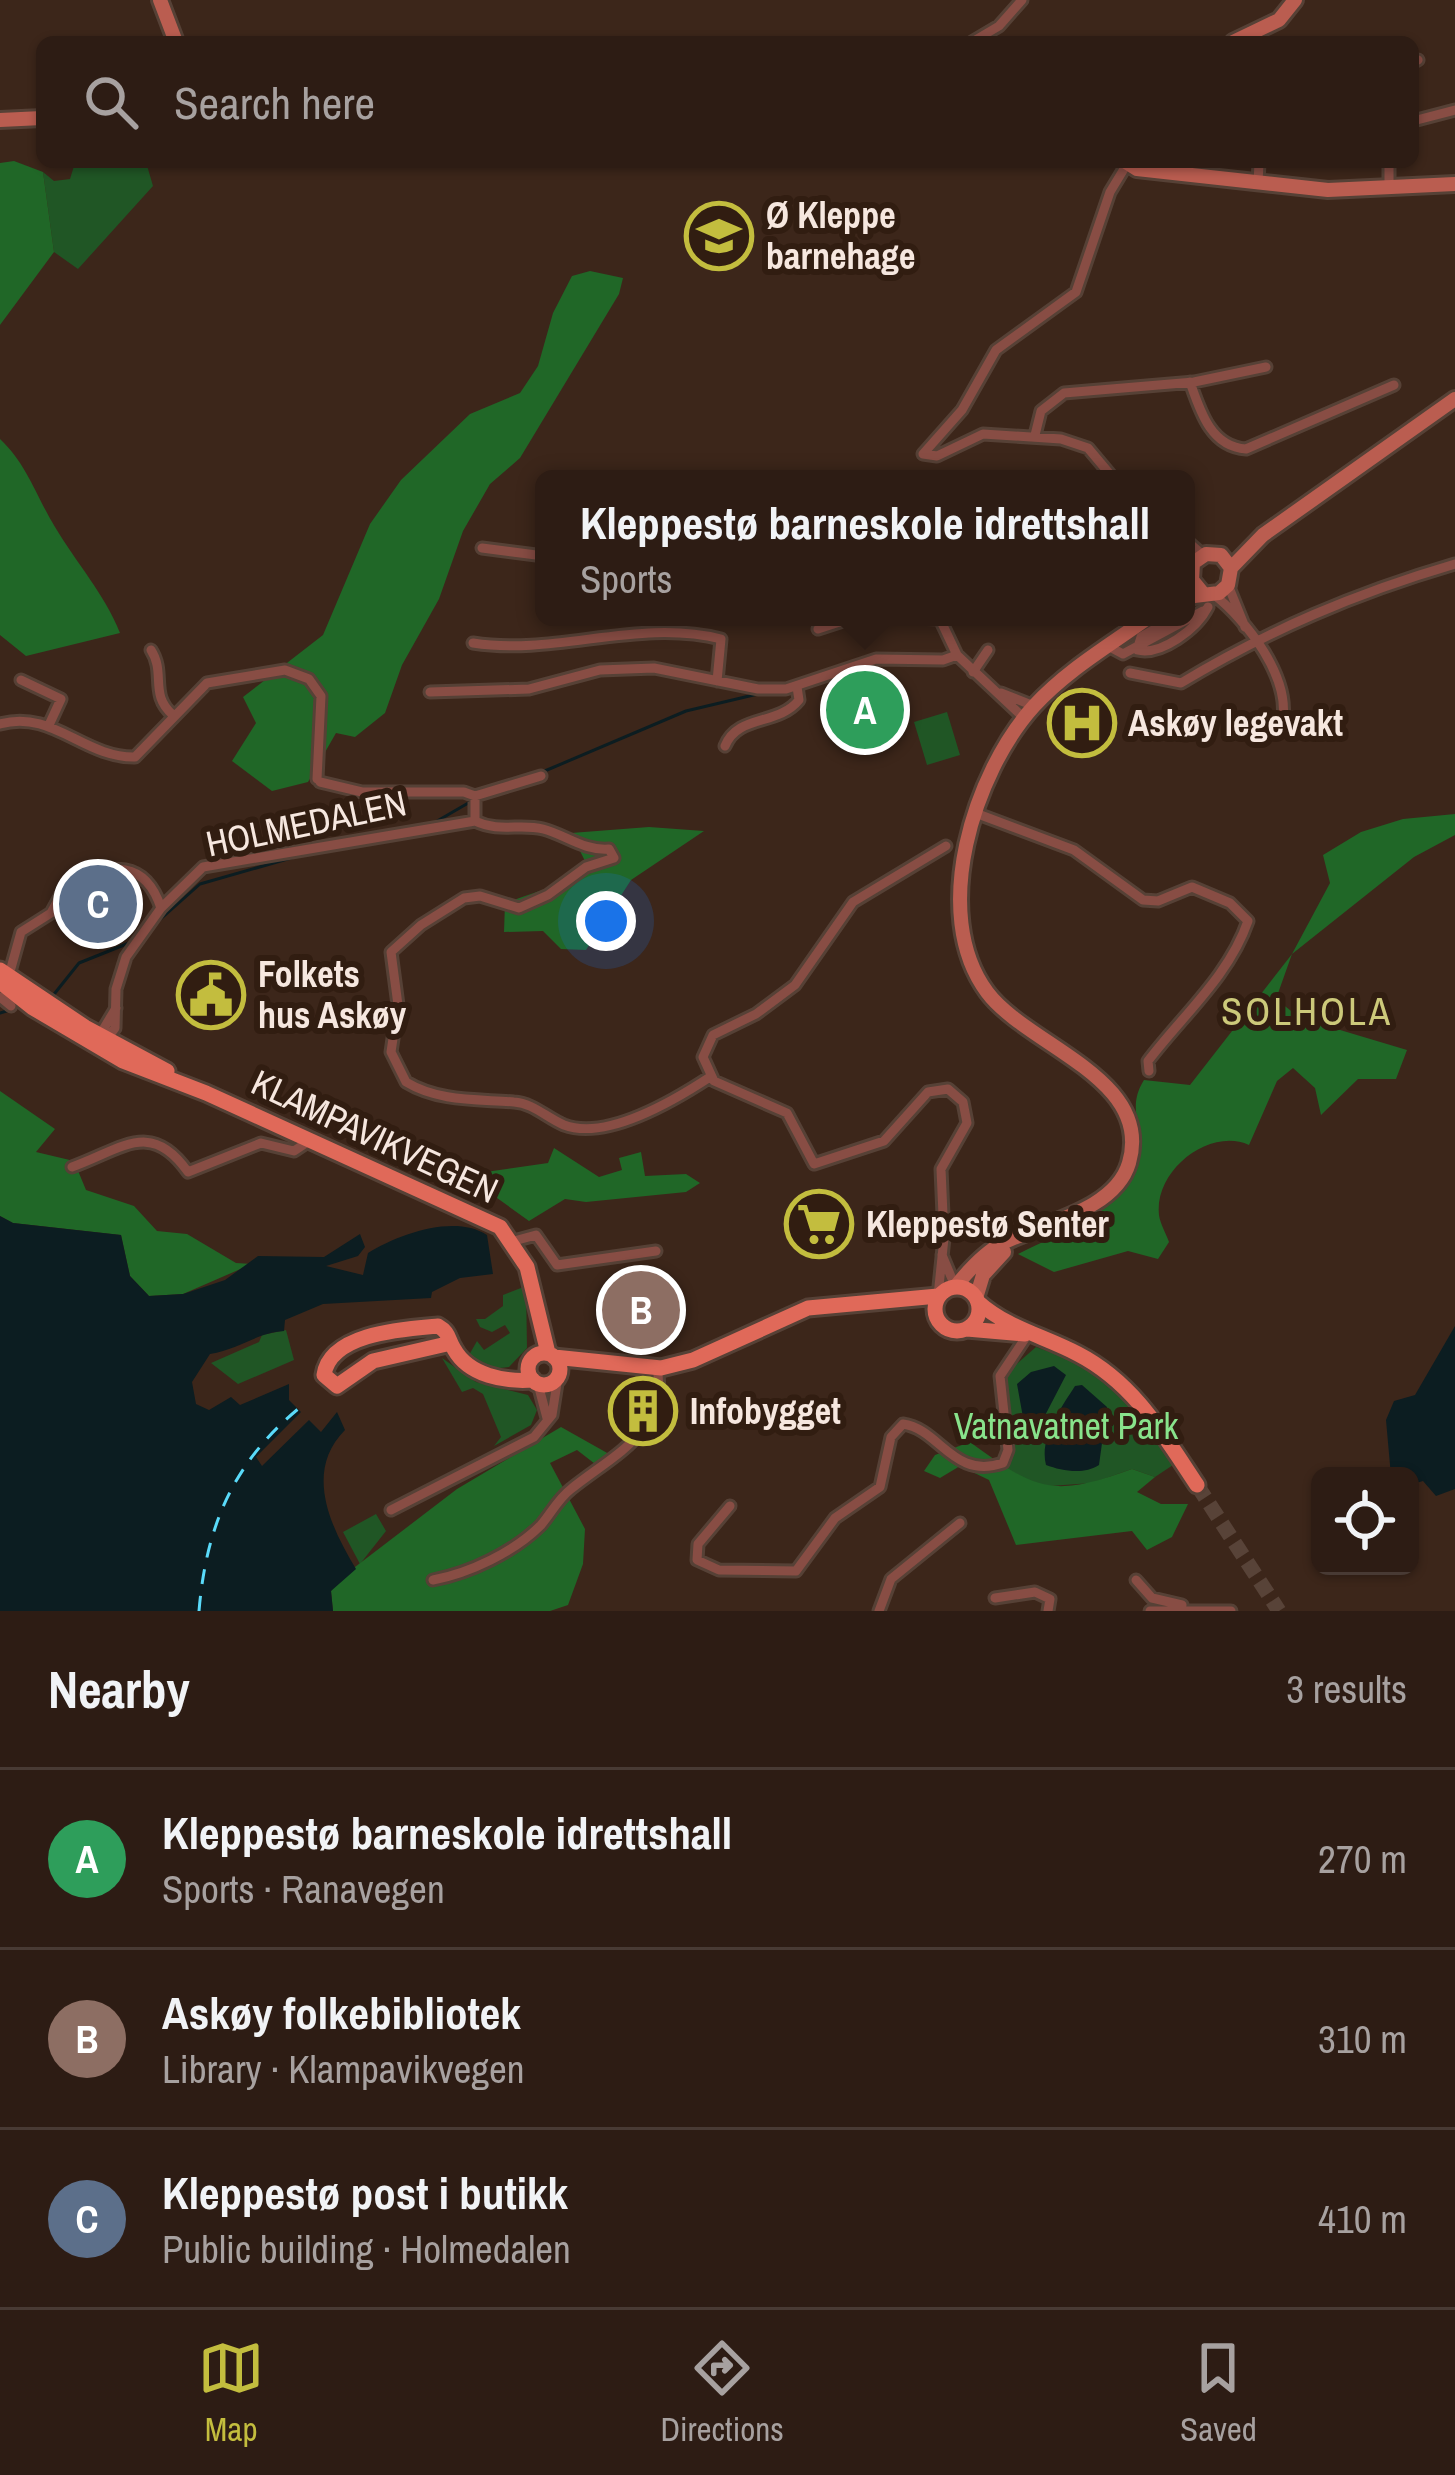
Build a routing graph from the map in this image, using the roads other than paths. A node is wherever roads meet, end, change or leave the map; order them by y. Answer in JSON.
{"nodes":[{"id":1,"x":160,"y":0,"type":"edge"},
{"id":2,"x":1022,"y":0,"type":"edge"},
{"id":3,"x":1295,"y":0,"type":"edge"},
{"id":4,"x":174,"y":36,"type":"edge"},
{"id":5,"x":982,"y":36,"type":"edge"},
{"id":6,"x":1246,"y":36,"type":"edge"},
{"id":7,"x":1455,"y":110,"type":"edge"},
{"id":8,"x":36,"y":118,"type":"edge"},
{"id":9,"x":1419,"y":119,"type":"edge"},
{"id":10,"x":0,"y":120,"type":"edge"},
{"id":11,"x":1123,"y":168,"type":"edge"},
{"id":12,"x":1157,"y":168,"type":"edge"},
{"id":13,"x":1259,"y":168,"type":"edge"},
{"id":14,"x":1389,"y":168,"type":"edge"},
{"id":15,"x":1258,"y":184,"type":"junction"},
{"id":16,"x":1389,"y":184,"type":"junction"},
{"id":17,"x":1455,"y":184,"type":"edge"},
{"id":18,"x":1266,"y":367,"type":"dead end"},
{"id":19,"x":1190,"y":382,"type":"junction"},
{"id":20,"x":1394,"y":385,"type":"dead end"},
{"id":21,"x":1455,"y":399,"type":"edge"},
{"id":22,"x":1035,"y":435,"type":"junction"},
{"id":23,"x":1106,"y":470,"type":"edge"},
{"id":24,"x":1263,"y":536,"type":"junction"},
{"id":25,"x":482,"y":548,"type":"dead end"},
{"id":26,"x":1195,"y":548,"type":"edge"},
{"id":27,"x":535,"y":555,"type":"edge"},
{"id":28,"x":1203,"y":555,"type":"junction"},
{"id":29,"x":1221,"y":555,"type":"junction"},
{"id":30,"x":1455,"y":564,"type":"edge"},
{"id":31,"x":1195,"y":568,"type":"edge"},
{"id":32,"x":1231,"y":568,"type":"junction"},
{"id":33,"x":1228,"y":585,"type":"junction"},
{"id":34,"x":1204,"y":597,"type":"edge"},
{"id":35,"x":827,"y":626,"type":"edge"},
{"id":36,"x":943,"y":626,"type":"edge"},
{"id":37,"x":1136,"y":626,"type":"edge"},
{"id":38,"x":1161,"y":626,"type":"edge"},
{"id":39,"x":1244,"y":626,"type":"junction"},
{"id":40,"x":818,"y":629,"type":"dead end"},
{"id":41,"x":1253,"y":640,"type":"junction"},
{"id":42,"x":473,"y":643,"type":"dead end"},
{"id":43,"x":1108,"y":646,"type":"junction"},
{"id":44,"x":151,"y":650,"type":"dead end"},
{"id":45,"x":988,"y":650,"type":"dead end"},
{"id":46,"x":1137,"y":650,"type":"junction"},
{"id":47,"x":956,"y":655,"type":"junction"},
{"id":48,"x":973,"y":672,"type":"junction"},
{"id":49,"x":1130,"y":673,"type":"dead end"},
{"id":50,"x":21,"y":680,"type":"dead end"},
{"id":51,"x":717,"y":681,"type":"junction"},
{"id":52,"x":797,"y":688,"type":"junction"},
{"id":53,"x":430,"y":692,"type":"dead end"},
{"id":54,"x":1029,"y":712,"type":"junction"},
{"id":55,"x":173,"y":715,"type":"junction"},
{"id":56,"x":1282,"y":723,"type":"dead end"},
{"id":57,"x":0,"y":724,"type":"edge"},
{"id":58,"x":49,"y":725,"type":"junction"},
{"id":59,"x":725,"y":746,"type":"dead end"},
{"id":60,"x":541,"y":776,"type":"dead end"},
{"id":61,"x":475,"y":796,"type":"junction"},
{"id":62,"x":978,"y":814,"type":"junction"},
{"id":63,"x":475,"y":821,"type":"junction"},
{"id":64,"x":946,"y":846,"type":"dead end"},
{"id":65,"x":161,"y":908,"type":"junction"},
{"id":66,"x":2,"y":983,"type":"edge"},
{"id":67,"x":11,"y":1006,"type":"dead end"},
{"id":68,"x":101,"y":1039,"type":"junction"},
{"id":69,"x":1149,"y":1070,"type":"dead end"},
{"id":70,"x":710,"y":1077,"type":"junction"},
{"id":71,"x":306,"y":1143,"type":"dead end"},
{"id":72,"x":71,"y":1167,"type":"dead end"},
{"id":73,"x":958,"y":1195,"type":"dead end"},
{"id":74,"x":941,"y":1196,"type":"junction"},
{"id":75,"x":1018,"y":1238,"type":"junction"},
{"id":76,"x":514,"y":1241,"type":"junction"},
{"id":77,"x":656,"y":1251,"type":"dead end"},
{"id":78,"x":942,"y":1255,"type":"junction"},
{"id":79,"x":956,"y":1286,"type":"junction"},
{"id":80,"x":938,"y":1296,"type":"junction"},
{"id":81,"x":532,"y":1298,"type":"junction"},
{"id":82,"x":977,"y":1300,"type":"junction"},
{"id":83,"x":889,"y":1303,"type":"junction"},
{"id":84,"x":940,"y":1324,"type":"junction"},
{"id":85,"x":967,"y":1329,"type":"junction"},
{"id":86,"x":1028,"y":1334,"type":"junction"},
{"id":87,"x":452,"y":1343,"type":"junction"},
{"id":88,"x":555,"y":1365,"type":"junction"},
{"id":89,"x":657,"y":1369,"type":"junction"},
{"id":90,"x":532,"y":1372,"type":"junction"},
{"id":91,"x":548,"y":1421,"type":"junction"},
{"id":92,"x":1197,"y":1485,"type":"tunnel mouth"},
{"id":93,"x":730,"y":1506,"type":"dead end"},
{"id":94,"x":391,"y":1510,"type":"dead end"},
{"id":95,"x":960,"y":1523,"type":"dead end"},
{"id":96,"x":433,"y":1580,"type":"dead end"},
{"id":97,"x":1136,"y":1580,"type":"dead end"},
{"id":98,"x":995,"y":1598,"type":"dead end"},
{"id":99,"x":1186,"y":1608,"type":"edge"},
{"id":100,"x":879,"y":1611,"type":"edge"},
{"id":101,"x":1048,"y":1611,"type":"edge"},
{"id":102,"x":1150,"y":1611,"type":"edge"},
{"id":103,"x":1232,"y":1611,"type":"edge"}],
"edges":[{"from":1,"to":4,"type":"main road"},
{"from":2,"to":5,"type":"street"},
{"from":3,"to":6,"type":"main road"},
{"from":7,"to":9,"type":"street"},
{"from":8,"to":10,"type":"main road"},
{"from":11,"to":22,"type":"street"},
{"from":12,"to":15,"type":"main road"},
{"from":13,"to":15,"type":"street"},
{"from":14,"to":16,"type":"street"},
{"from":15,"to":16,"type":"main road"},
{"from":16,"to":17,"type":"main road"},
{"from":18,"to":19,"type":"street"},
{"from":19,"to":20,"type":"street"},
{"from":19,"to":22,"type":"street"},
{"from":21,"to":24,"type":"main road"},
{"from":22,"to":23,"type":"street"},
{"from":24,"to":29,"type":"main road"},
{"from":24,"to":32,"type":"main road"},
{"from":25,"to":27,"type":"street"},
{"from":26,"to":28,"type":"street"},
{"from":28,"to":29,"type":"main road"},
{"from":28,"to":31,"type":"main road"},
{"from":29,"to":32,"type":"main road"},
{"from":30,"to":41,"type":"street"},
{"from":32,"to":33,"type":"main road"},
{"from":33,"to":34,"type":"main road"},
{"from":33,"to":39,"type":"street"},
{"from":34,"to":39,"type":"street"},
{"from":34,"to":46,"type":"street"},
{"from":35,"to":40,"type":"street"},
{"from":36,"to":47,"type":"street"},
{"from":37,"to":43,"type":"main road"},
{"from":38,"to":46,"type":"street"},
{"from":39,"to":41,"type":"street"},
{"from":41,"to":49,"type":"street"},
{"from":41,"to":56,"type":"street"},
{"from":42,"to":51,"type":"street"},
{"from":43,"to":46,"type":"street"},
{"from":43,"to":54,"type":"main road"},
{"from":44,"to":55,"type":"street"},
{"from":45,"to":48,"type":"street"},
{"from":47,"to":48,"type":"street"},
{"from":47,"to":52,"type":"street"},
{"from":48,"to":54,"type":"street"},
{"from":50,"to":58,"type":"street"},
{"from":51,"to":52,"type":"street"},
{"from":51,"to":53,"type":"street"},
{"from":52,"to":59,"type":"street"},
{"from":54,"to":62,"type":"main road"},
{"from":55,"to":58,"type":"street"},
{"from":55,"to":61,"type":"street","name":"HOLMEDALEN"},
{"from":57,"to":58,"type":"street"},
{"from":60,"to":61,"type":"street","name":"HOLMEDALEN"},
{"from":61,"to":63,"type":"street"},
{"from":62,"to":69,"type":"street"},
{"from":62,"to":75,"type":"main road"},
{"from":63,"to":65,"type":"street","name":"HOLMEDALEN"},
{"from":63,"to":70,"type":"street","name":"HOLMEDALEN"},
{"from":64,"to":70,"type":"street"},
{"from":65,"to":66,"type":"street"},
{"from":65,"to":68,"type":"street","name":"HOLMEDALEN"},
{"from":66,"to":67,"type":"street"},
{"from":66,"to":68,"type":"main road","name":"KLAMPAVIKVEGEN"},
{"from":68,"to":76,"type":"main road","name":"KLAMPAVIKVEGEN"},
{"from":70,"to":74,"type":"street"},
{"from":71,"to":72,"type":"street"},
{"from":73,"to":74,"type":"street"},
{"from":74,"to":78,"type":"street"},
{"from":75,"to":79,"type":"main road"},
{"from":75,"to":82,"type":"main road"},
{"from":76,"to":77,"type":"street","name":"KLAMPAVIKVEGEN"},
{"from":76,"to":81,"type":"main road","name":"KLAMPAVIKVEGEN"},
{"from":78,"to":79,"type":"street"},
{"from":78,"to":80,"type":"street"},
{"from":79,"to":80,"type":"main road"},
{"from":79,"to":82,"type":"main road"},
{"from":80,"to":83,"type":"main road"},
{"from":80,"to":84,"type":"main road"},
{"from":81,"to":88,"type":"main road","name":"KLAMPAVIKVEGEN"},
{"from":81,"to":90,"type":"main road","name":"KLAMPAVIKVEGEN"},
{"from":82,"to":85,"type":"main road"},
{"from":82,"to":86,"type":"main road"},
{"from":83,"to":84,"type":"main road"},
{"from":83,"to":89,"type":"main road"},
{"from":84,"to":85,"type":"main road"},
{"from":85,"to":86,"type":"main road"},
{"from":86,"to":92,"type":"main road"},
{"from":86,"to":93,"type":"street"},
{"from":87,"to":87,"type":"main road"},
{"from":87,"to":90,"type":"main road"},
{"from":88,"to":89,"type":"main road"},
{"from":88,"to":90,"type":"main road"},
{"from":88,"to":90,"type":"main road"},
{"from":88,"to":91,"type":"street"},
{"from":89,"to":96,"type":"street"},
{"from":90,"to":91,"type":"street"},
{"from":91,"to":94,"type":"street"},
{"from":95,"to":100,"type":"street"},
{"from":97,"to":99,"type":"street"},
{"from":98,"to":101,"type":"street"},
{"from":99,"to":102,"type":"street"},
{"from":99,"to":103,"type":"street"}]}
